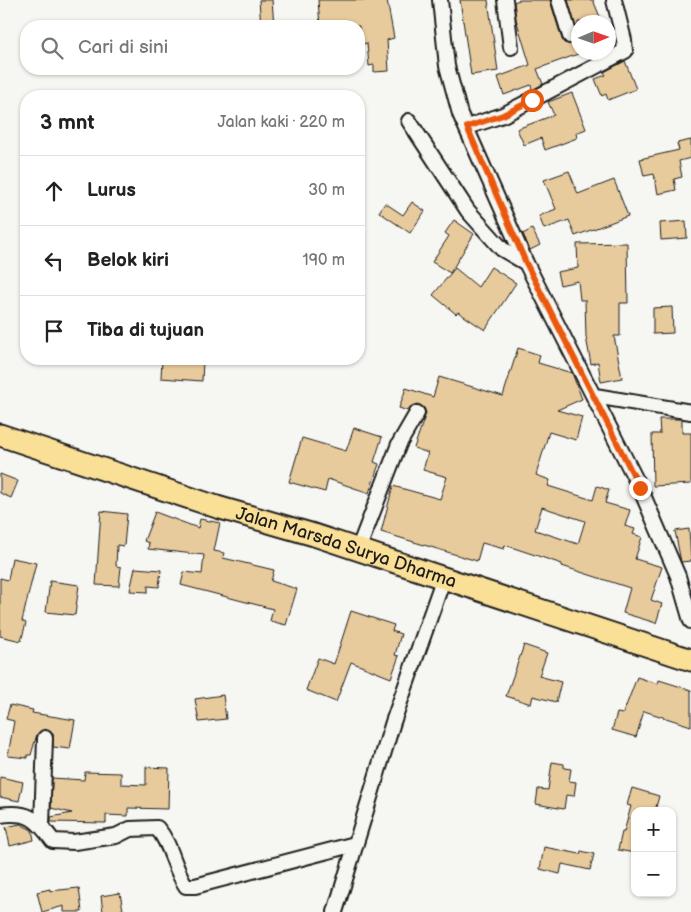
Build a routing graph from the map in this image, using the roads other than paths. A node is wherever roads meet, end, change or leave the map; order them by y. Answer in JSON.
{"nodes":[{"id":1,"x":440,"y":0,"type":"edge"},
{"id":2,"x":505,"y":0,"type":"edge"},
{"id":3,"x":559,"y":0,"type":"edge"},
{"id":4,"x":614,"y":0,"type":"edge"},
{"id":5,"x":570,"y":36,"type":"dead end"},
{"id":6,"x":511,"y":47,"type":"dead end"},
{"id":7,"x":409,"y":121,"type":"dead end"},
{"id":8,"x":467,"y":127,"type":"junction"},
{"id":9,"x":526,"y":263,"type":"junction"},
{"id":10,"x":595,"y":396,"type":"junction"},
{"id":11,"x":691,"y":412,"type":"edge"},
{"id":12,"x":417,"y":413,"type":"dead end"},
{"id":13,"x":0,"y":435,"type":"edge"},
{"id":14,"x":358,"y":550,"type":"junction"},
{"id":15,"x":444,"y":577,"type":"junction"},
{"id":16,"x":691,"y":620,"type":"edge"},
{"id":17,"x":691,"y":660,"type":"edge"},
{"id":18,"x":45,"y":738,"type":"dead end"},
{"id":19,"x":0,"y":815,"type":"edge"},
{"id":20,"x":42,"y":826,"type":"junction"},
{"id":21,"x":355,"y":844,"type":"junction"},
{"id":22,"x":335,"y":912,"type":"edge"}],
"edges":[{"from":1,"to":8,"type":"street"},
{"from":2,"to":6,"type":"street"},
{"from":3,"to":5,"type":"street"},
{"from":4,"to":8,"type":"street"},
{"from":7,"to":9,"type":"street"},
{"from":8,"to":9,"type":"street"},
{"from":9,"to":10,"type":"street"},
{"from":10,"to":11,"type":"street"},
{"from":10,"to":16,"type":"street"},
{"from":12,"to":14,"type":"street"},
{"from":13,"to":14,"type":"highway","name":"Jalan Marsda Surya Dharma"},
{"from":14,"to":15,"type":"highway","name":"Jalan Marsda Surya Dharma"},
{"from":15,"to":17,"type":"highway","name":"Jalan Marsda Surya Dharma"},
{"from":15,"to":21,"type":"street"},
{"from":18,"to":20,"type":"street"},
{"from":19,"to":20,"type":"street"},
{"from":20,"to":21,"type":"street"},
{"from":21,"to":22,"type":"street"}]}
